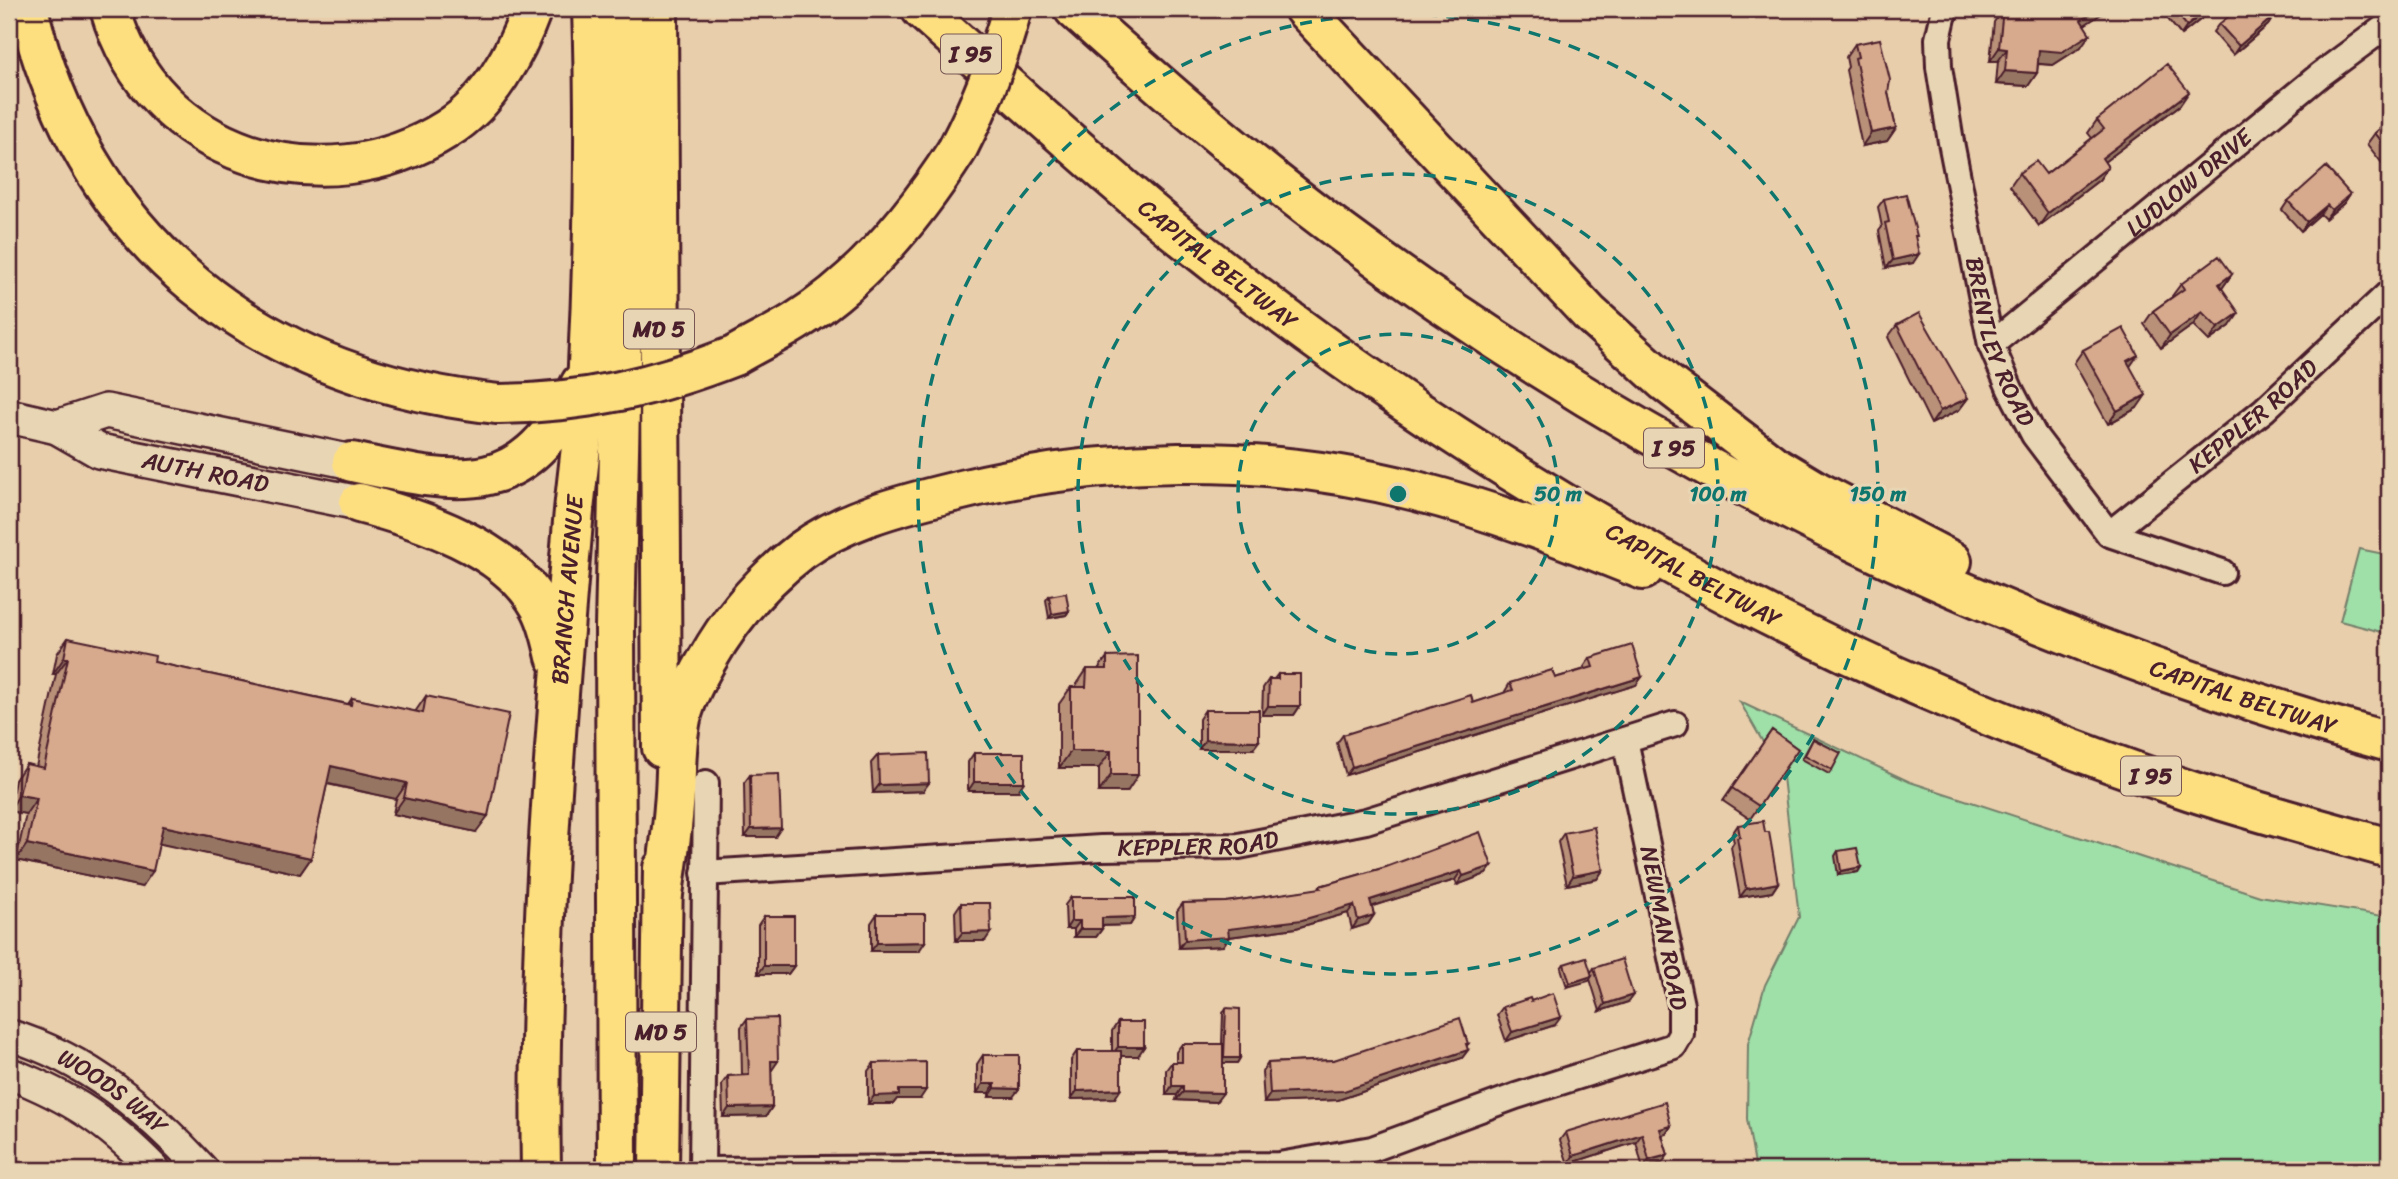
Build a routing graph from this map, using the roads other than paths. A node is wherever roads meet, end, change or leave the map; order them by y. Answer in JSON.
{"nodes":[{"id":1,"x":28,"y":9,"type":"edge"},
{"id":2,"x":110,"y":9,"type":"edge"},
{"id":3,"x":532,"y":9,"type":"edge"},
{"id":4,"x":592,"y":9,"type":"edge"},
{"id":5,"x":629,"y":9,"type":"edge"},
{"id":6,"x":658,"y":9,"type":"edge"},
{"id":7,"x":666,"y":9,"type":"edge"},
{"id":8,"x":914,"y":9,"type":"edge"},
{"id":9,"x":921,"y":9,"type":"edge"},
{"id":10,"x":1012,"y":9,"type":"edge"},
{"id":11,"x":1074,"y":9,"type":"edge"},
{"id":12,"x":1304,"y":9,"type":"edge"},
{"id":13,"x":1945,"y":9,"type":"edge"},
{"id":14,"x":2389,"y":24,"type":"edge"},
{"id":15,"x":1021,"y":99,"type":"junction"},
{"id":16,"x":659,"y":116,"type":"junction"},
{"id":17,"x":2389,"y":293,"type":"edge"},
{"id":18,"x":1991,"y":345,"type":"junction"},
{"id":19,"x":588,"y":368,"type":"junction"},
{"id":20,"x":9,"y":416,"type":"edge"},
{"id":21,"x":57,"y":427,"type":"junction"},
{"id":22,"x":352,"y":462,"type":"joint"},
{"id":23,"x":359,"y":503,"type":"joint"},
{"id":24,"x":2109,"y":534,"type":"junction"},
{"id":25,"x":2222,"y":572,"type":"dead end"},
{"id":26,"x":561,"y":683,"type":"junction"},
{"id":27,"x":1919,"y":686,"type":"junction"},
{"id":28,"x":1675,"y":724,"type":"dead end"},
{"id":29,"x":2374,"y":738,"type":"edge"},
{"id":30,"x":1625,"y":740,"type":"junction"},
{"id":31,"x":706,"y":783,"type":"dead end"},
{"id":32,"x":2389,"y":848,"type":"edge"},
{"id":33,"x":704,"y":873,"type":"junction"},
{"id":34,"x":663,"y":894,"type":"junction"},
{"id":35,"x":9,"y":1035,"type":"edge"},
{"id":36,"x":9,"y":1073,"type":"edge"},
{"id":37,"x":155,"y":1170,"type":"edge"},
{"id":38,"x":203,"y":1170,"type":"edge"},
{"id":39,"x":541,"y":1170,"type":"edge"},
{"id":40,"x":617,"y":1170,"type":"edge"},
{"id":41,"x":659,"y":1170,"type":"edge"},
{"id":42,"x":702,"y":1170,"type":"edge"}],
"edges":[{"from":1,"to":10,"type":"highway","bridge":true},
{"from":2,"to":3,"type":"highway"},
{"from":4,"to":19,"type":"highway","name":"BRANCH AVENUE","number":"MD 5"},
{"from":5,"to":40,"type":"highway"},
{"from":6,"to":16,"type":"highway","number":"MD 5"},
{"from":7,"to":16,"type":"highway"},
{"from":8,"to":15,"type":"highway"},
{"from":9,"to":15,"type":"highway","name":"CAPITAL BELTWAY","number":"I 95"},
{"from":11,"to":29,"type":"highway","name":"CAPITAL BELTWAY","number":"I 95"},
{"from":12,"to":29,"type":"highway"},
{"from":13,"to":18,"type":"street","name":"BRENTLEY ROAD"},
{"from":14,"to":18,"type":"street","name":"LUDLOW DRIVE"},
{"from":15,"to":27,"type":"highway","name":"CAPITAL BELTWAY","number":"I 95"},
{"from":16,"to":34,"type":"highway","number":"MD 5"},
{"from":17,"to":24,"type":"street","name":"KEPPLER ROAD"},
{"from":18,"to":24,"type":"street","name":"BRENTLEY ROAD"},
{"from":19,"to":22,"type":"highway"},
{"from":19,"to":26,"type":"highway","name":"BRANCH AVENUE","number":"MD 5"},
{"from":20,"to":21,"type":"main road","name":"AUTH ROAD"},
{"from":21,"to":22,"type":"main road","name":"AUTH ROAD"},
{"from":21,"to":23,"type":"main road","name":"AUTH ROAD"},
{"from":23,"to":26,"type":"highway"},
{"from":24,"to":25,"type":"street"},
{"from":26,"to":39,"type":"highway","name":"BRANCH AVENUE","number":"MD 5"},
{"from":27,"to":32,"type":"highway","name":"CAPITAL BELTWAY","number":"I 95"},
{"from":27,"to":34,"type":"highway"},
{"from":28,"to":30,"type":"street","name":"KEPPLER ROAD"},
{"from":30,"to":33,"type":"street","name":"KEPPLER ROAD"},
{"from":30,"to":42,"type":"street","name":"NEWMAN ROAD"},
{"from":31,"to":33,"type":"street"},
{"from":33,"to":42,"type":"street"},
{"from":34,"to":41,"type":"highway","number":"MD 5"},
{"from":35,"to":38,"type":"street","name":"WOODS WAY"},
{"from":36,"to":37,"type":"street","name":"WOODS WAY"}]}
